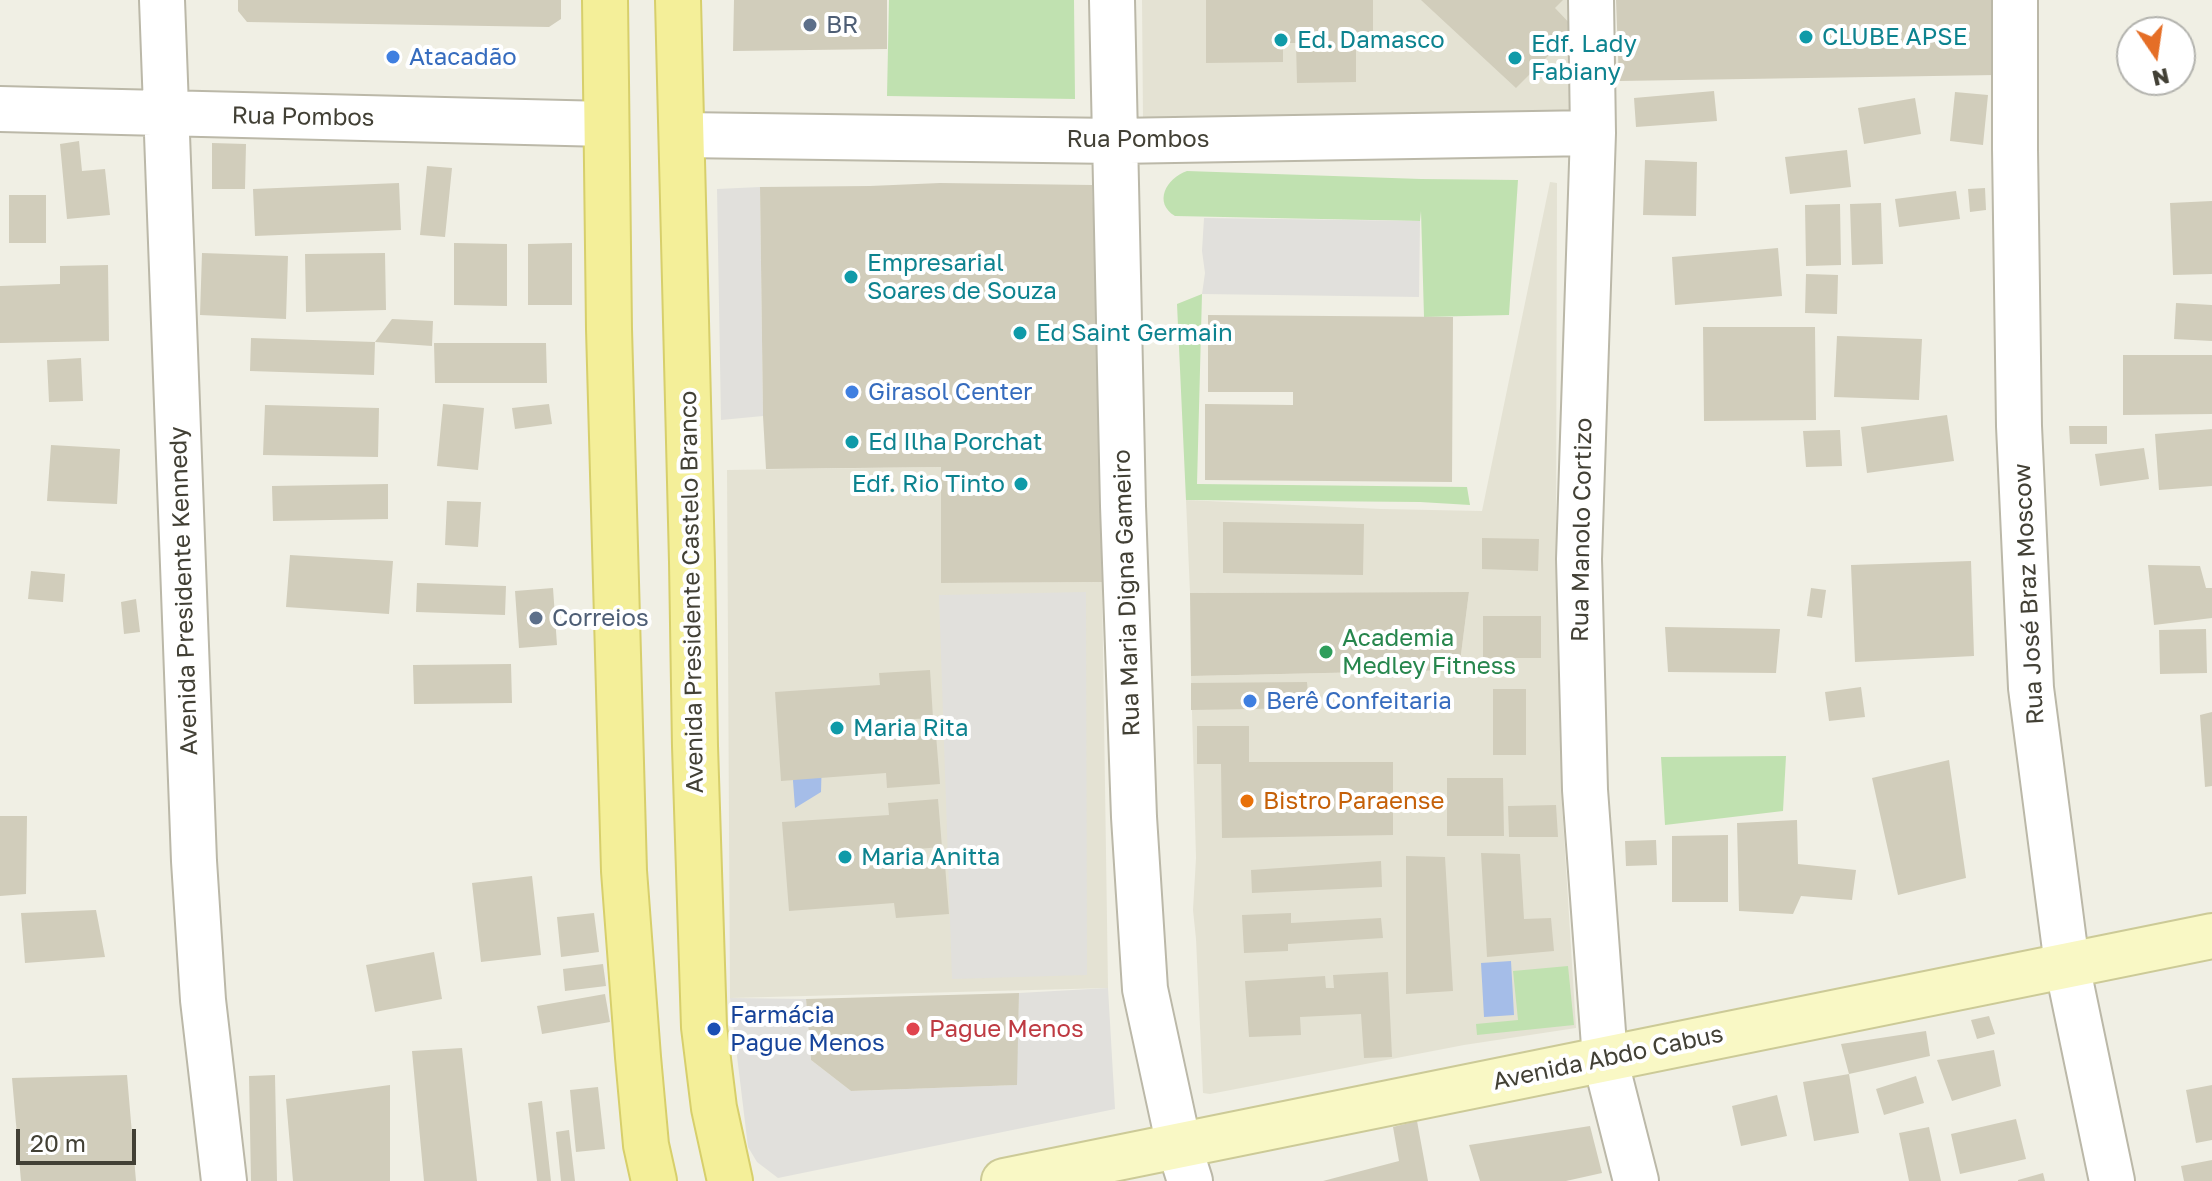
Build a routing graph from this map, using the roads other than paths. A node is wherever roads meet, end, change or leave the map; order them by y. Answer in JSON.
{"nodes":[{"id":1,"x":162,"y":0,"type":"edge"},
{"id":2,"x":605,"y":0,"type":"edge"},
{"id":3,"x":678,"y":0,"type":"edge"},
{"id":4,"x":1112,"y":0,"type":"edge"},
{"id":5,"x":1591,"y":0,"type":"edge"},
{"id":6,"x":2015,"y":0,"type":"edge"},
{"id":7,"x":0,"y":109,"type":"edge"},
{"id":8,"x":165,"y":113,"type":"junction"},
{"id":9,"x":606,"y":124,"type":"junction"},
{"id":10,"x":1593,"y":133,"type":"junction"},
{"id":11,"x":682,"y":135,"type":"junction"},
{"id":12,"x":1115,"y":141,"type":"junction"},
{"id":13,"x":2212,"y":936,"type":"edge"},
{"id":14,"x":2067,"y":965,"type":"junction"},
{"id":15,"x":1605,"y":1059,"type":"junction"},
{"id":16,"x":1185,"y":1163,"type":"edge"},
{"id":17,"x":224,"y":1181,"type":"edge"},
{"id":18,"x":654,"y":1181,"type":"edge"},
{"id":19,"x":730,"y":1181,"type":"edge"},
{"id":20,"x":1004,"y":1181,"type":"edge"},
{"id":21,"x":1636,"y":1181,"type":"edge"},
{"id":22,"x":2112,"y":1181,"type":"edge"}],
"edges":[{"from":1,"to":8,"type":"street","name":"Avenida Presidente Kennedy"},
{"from":2,"to":9,"type":"main road"},
{"from":3,"to":11,"type":"main road","name":"Avenida Presidente Castelo Branco"},
{"from":4,"to":12,"type":"street","name":"Rua Maria Digna Gameiro"},
{"from":5,"to":10,"type":"street","name":"Rua Manolo Cortizo"},
{"from":6,"to":14,"type":"street","name":"Rua José Braz Moscow"},
{"from":7,"to":8,"type":"street","name":"Rua Pombos"},
{"from":8,"to":9,"type":"street","name":"Rua Pombos"},
{"from":8,"to":17,"type":"street","name":"Avenida Presidente Kennedy"},
{"from":9,"to":18,"type":"main road"},
{"from":10,"to":12,"type":"street","name":"Rua Pombos"},
{"from":10,"to":15,"type":"street","name":"Rua Manolo Cortizo"},
{"from":11,"to":12,"type":"street","name":"Rua Pombos"},
{"from":11,"to":19,"type":"main road","name":"Avenida Presidente Castelo Branco"},
{"from":12,"to":16,"type":"street","name":"Rua Maria Digna Gameiro"},
{"from":13,"to":14,"type":"main road","name":"Avenida Abdo Cabus"},
{"from":14,"to":15,"type":"main road","name":"Avenida Abdo Cabus"},
{"from":14,"to":22,"type":"street","name":"Rua José Braz Moscow"},
{"from":15,"to":16,"type":"main road","name":"Avenida Abdo Cabus"},
{"from":15,"to":21,"type":"street","name":"Rua Manolo Cortizo"},
{"from":16,"to":20,"type":"main road","name":"Avenida Abdo Cabus"}]}
